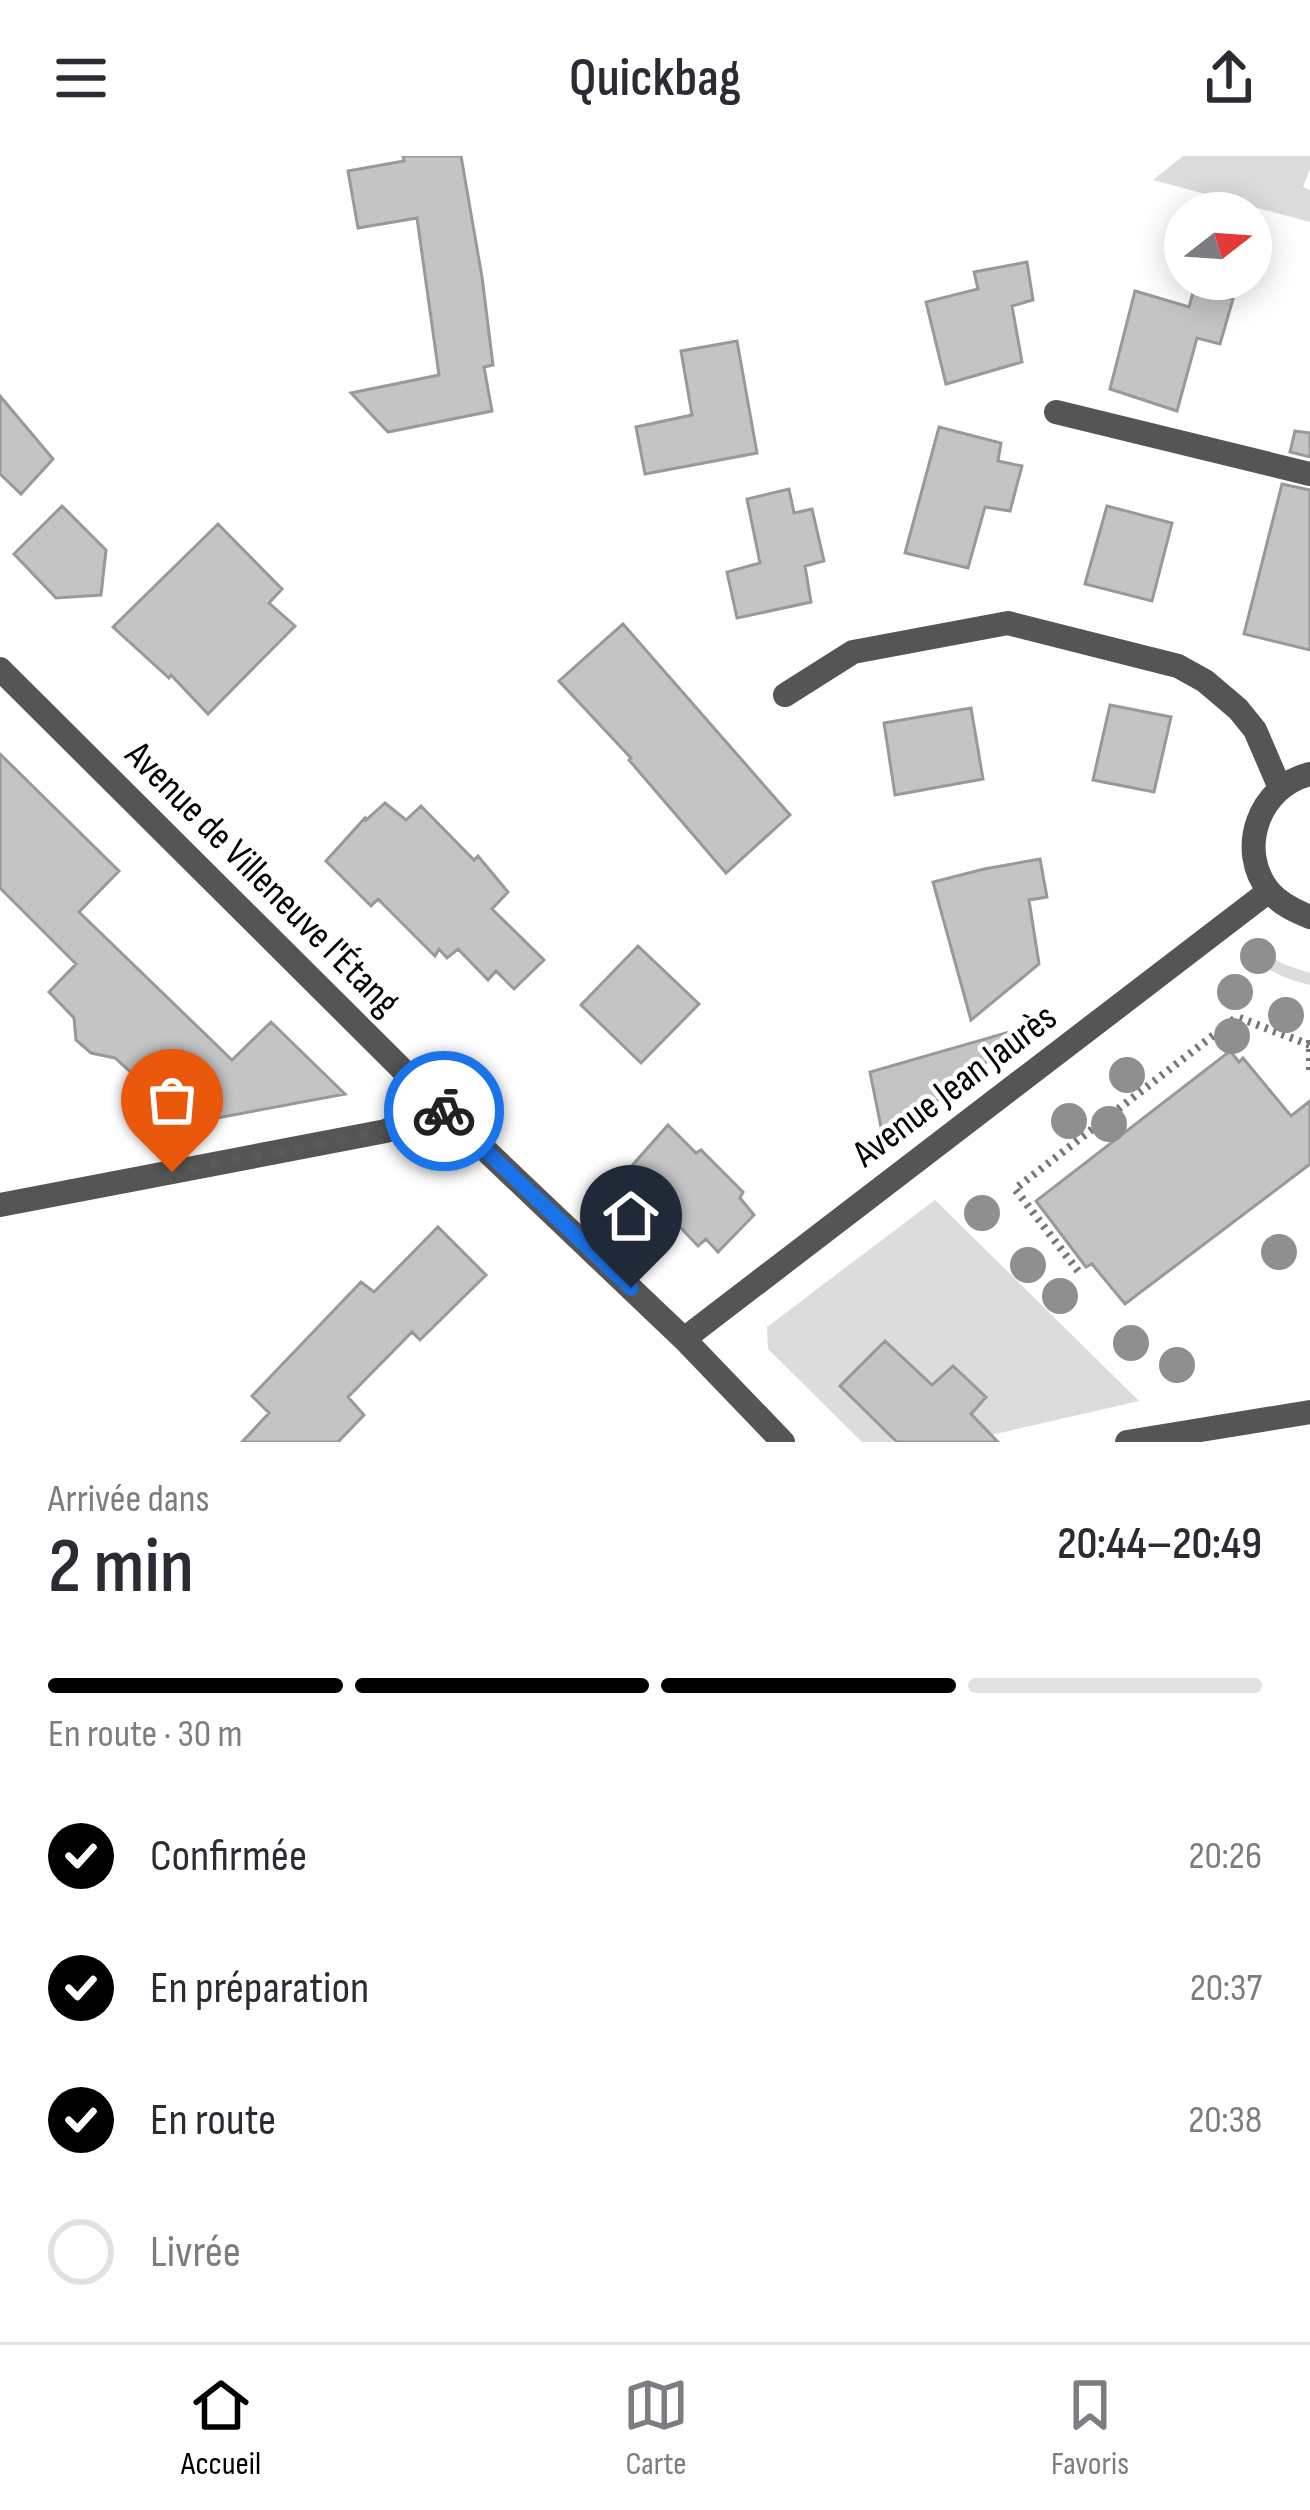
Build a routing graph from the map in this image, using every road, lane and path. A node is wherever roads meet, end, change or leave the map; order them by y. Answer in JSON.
{"nodes":[{"id":1,"x":1056,"y":412,"type":"dead end"},
{"id":2,"x":1310,"y":475,"type":"edge"},
{"id":3,"x":0,"y":669,"type":"edge"},
{"id":4,"x":785,"y":695,"type":"dead end"},
{"id":5,"x":1310,"y":774,"type":"edge"},
{"id":6,"x":1280,"y":788,"type":"junction"},
{"id":7,"x":1269,"y":891,"type":"junction"},
{"id":8,"x":1310,"y":917,"type":"edge"},
{"id":9,"x":1310,"y":1043,"type":"edge"},
{"id":10,"x":1310,"y":1072,"type":"edge"},
{"id":11,"x":436,"y":1103,"type":"junction"},
{"id":12,"x":0,"y":1204,"type":"edge"},
{"id":13,"x":1078,"y":1271,"type":"dead end"},
{"id":14,"x":684,"y":1339,"type":"junction"},
{"id":15,"x":1310,"y":1412,"type":"edge"},
{"id":16,"x":783,"y":1442,"type":"edge"},
{"id":17,"x":1126,"y":1442,"type":"edge"}],
"edges":[{"from":1,"to":2,"type":"street"},
{"from":3,"to":11,"type":"street","name":"Avenue de Villeneuve l'Étang"},
{"from":4,"to":6,"type":"street"},
{"from":5,"to":6,"type":"street"},
{"from":6,"to":7,"type":"street"},
{"from":7,"to":8,"type":"street"},
{"from":7,"to":14,"type":"street","name":"Avenue Jean Jaurès"},
{"from":9,"to":10,"type":"path"},
{"from":9,"to":13,"type":"path"},
{"from":11,"to":12,"type":"street"},
{"from":11,"to":14,"type":"street","name":"Avenue de Villeneuve l'Étang"},
{"from":14,"to":16,"type":"street","name":"Avenue de Villeneuve l'Étang"},
{"from":15,"to":17,"type":"street"}]}
